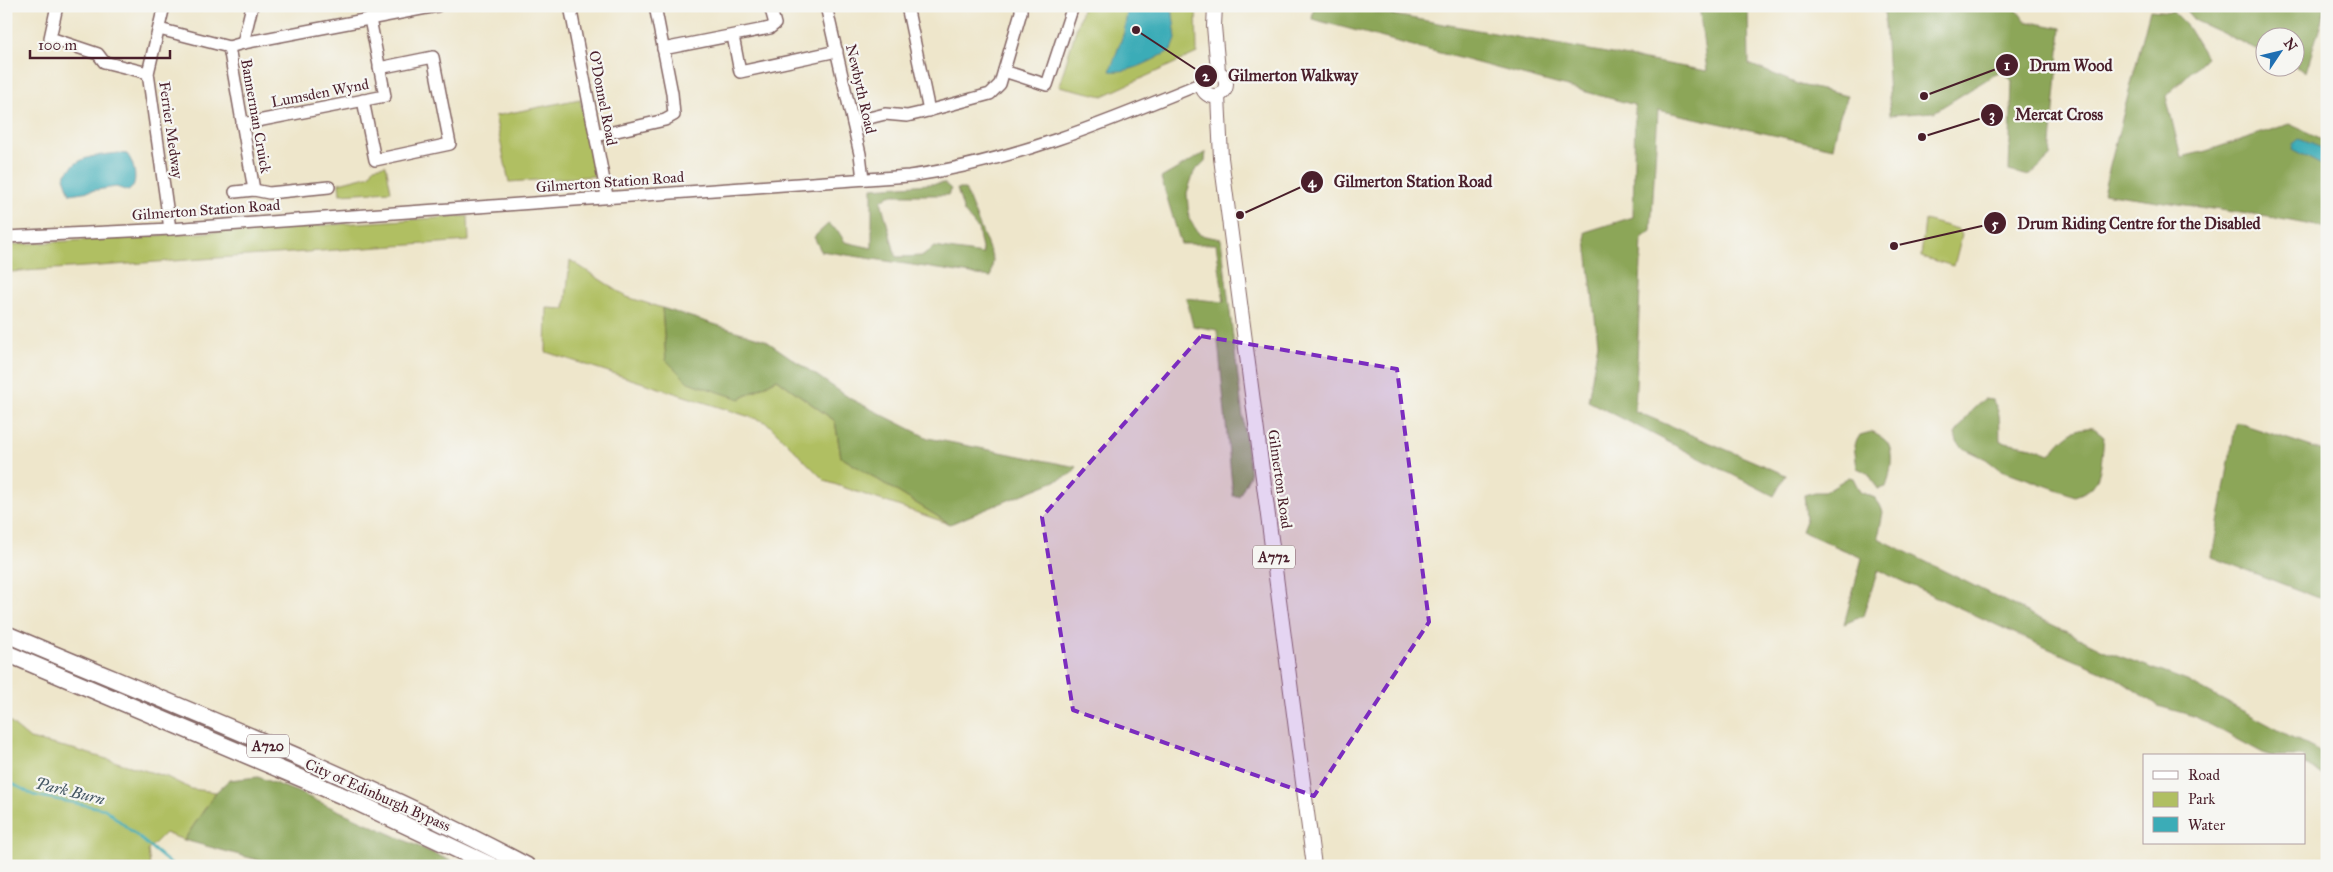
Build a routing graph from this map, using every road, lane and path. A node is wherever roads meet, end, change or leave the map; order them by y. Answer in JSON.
{"nodes":[{"id":1,"x":57,"y":6,"type":"edge"},
{"id":2,"x":164,"y":6,"type":"edge"},
{"id":3,"x":252,"y":6,"type":"edge"},
{"id":4,"x":570,"y":6,"type":"edge"},
{"id":5,"x":655,"y":6,"type":"edge"},
{"id":6,"x":770,"y":6,"type":"edge"},
{"id":7,"x":826,"y":6,"type":"edge"},
{"id":8,"x":906,"y":6,"type":"edge"},
{"id":9,"x":1021,"y":6,"type":"edge"},
{"id":10,"x":1073,"y":6,"type":"edge"},
{"id":11,"x":1215,"y":6,"type":"edge"},
{"id":12,"x":434,"y":7,"type":"edge"},
{"id":13,"x":370,"y":19,"type":"junction"},
{"id":14,"x":159,"y":29,"type":"junction"},
{"id":15,"x":733,"y":36,"type":"junction"},
{"id":16,"x":243,"y":43,"type":"junction"},
{"id":17,"x":229,"y":48,"type":"junction"},
{"id":18,"x":664,"y":49,"type":"junction"},
{"id":19,"x":836,"y":51,"type":"junction"},
{"id":20,"x":379,"y":68,"type":"junction"},
{"id":21,"x":1004,"y":71,"type":"junction"},
{"id":22,"x":1218,"y":71,"type":"junction"},
{"id":23,"x":148,"y":73,"type":"junction"},
{"id":24,"x":1202,"y":83,"type":"junction"},
{"id":25,"x":1218,"y":96,"type":"junction"},
{"id":26,"x":363,"y":100,"type":"junction"},
{"id":27,"x":929,"y":111,"type":"junction"},
{"id":28,"x":853,"y":122,"type":"junction"},
{"id":29,"x":242,"y":124,"type":"junction"},
{"id":30,"x":595,"y":136,"type":"junction"},
{"id":31,"x":863,"y":180,"type":"junction"},
{"id":32,"x":328,"y":187,"type":"dead end"},
{"id":33,"x":254,"y":190,"type":"junction"},
{"id":34,"x":235,"y":192,"type":"dead end"},
{"id":35,"x":606,"y":196,"type":"junction"},
{"id":36,"x":170,"y":229,"type":"junction"},
{"id":37,"x":6,"y":237,"type":"edge"},
{"id":38,"x":6,"y":634,"type":"edge"},
{"id":39,"x":6,"y":653,"type":"edge"},
{"id":40,"x":492,"y":866,"type":"edge"},
{"id":41,"x":526,"y":866,"type":"edge"},
{"id":42,"x":1314,"y":866,"type":"edge"}],
"edges":[{"from":1,"to":23,"type":"street"},
{"from":2,"to":14,"type":"street","name":"Ferrier Medway"},
{"from":3,"to":16,"type":"street"},
{"from":4,"to":30,"type":"street","name":"O'Donnel Road"},
{"from":5,"to":18,"type":"street"},
{"from":6,"to":15,"type":"street"},
{"from":7,"to":19,"type":"street","name":"Newbyth Road"},
{"from":8,"to":27,"type":"street"},
{"from":9,"to":21,"type":"street"},
{"from":10,"to":21,"type":"street"},
{"from":11,"to":22,"type":"main road","number":"A772"},
{"from":12,"to":13,"type":"street"},
{"from":13,"to":16,"type":"street"},
{"from":13,"to":20,"type":"street","name":"Lumsden Wynd"},
{"from":14,"to":17,"type":"street"},
{"from":14,"to":23,"type":"street","name":"Ferrier Medway"},
{"from":15,"to":18,"type":"street"},
{"from":15,"to":19,"type":"street"},
{"from":16,"to":17,"type":"street"},
{"from":17,"to":29,"type":"street","name":"Bannerman Cruick"},
{"from":18,"to":30,"type":"street"},
{"from":19,"to":28,"type":"street","name":"Newbyth Road"},
{"from":20,"to":26,"type":"street","name":"Lumsden Wynd"},
{"from":20,"to":26,"type":"street"},
{"from":21,"to":27,"type":"street"},
{"from":22,"to":24,"type":"main road"},
{"from":22,"to":25,"type":"main road","number":"A772"},
{"from":23,"to":36,"type":"street","name":"Ferrier Medway"},
{"from":24,"to":25,"type":"main road"},
{"from":24,"to":31,"type":"street","name":"Gilmerton Station Road"},
{"from":25,"to":42,"type":"main road","name":"Gilmerton Road","number":"A772"},
{"from":26,"to":29,"type":"street","name":"Lumsden Wynd"},
{"from":27,"to":28,"type":"street"},
{"from":28,"to":31,"type":"street","name":"Newbyth Road"},
{"from":29,"to":33,"type":"street","name":"Bannerman Cruick"},
{"from":30,"to":35,"type":"street","name":"O'Donnel Road"},
{"from":31,"to":35,"type":"street","name":"Gilmerton Station Road"},
{"from":32,"to":33,"type":"street","name":"Bannerman Cruick"},
{"from":33,"to":34,"type":"street","name":"Bannerman Cruick"},
{"from":35,"to":36,"type":"street","name":"Gilmerton Station Road"},
{"from":36,"to":37,"type":"street","name":"Gilmerton Station Road"},
{"from":38,"to":41,"type":"highway","name":"City of Edinburgh Bypass","number":"A720"},
{"from":39,"to":40,"type":"highway","name":"City of Edinburgh Bypass","number":"A720"}]}
